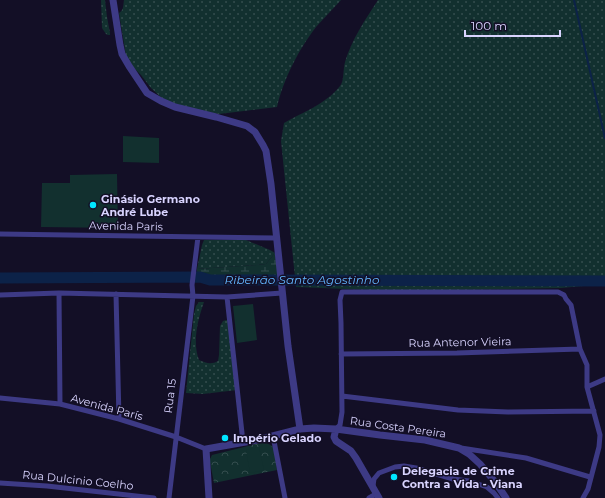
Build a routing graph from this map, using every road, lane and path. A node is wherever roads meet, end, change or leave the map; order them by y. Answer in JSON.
{"nodes":[{"id":1,"x":114,"y":0,"type":"edge"},
{"id":2,"x":0,"y":234,"type":"edge"},
{"id":3,"x":198,"y":237,"type":"junction"},
{"id":4,"x":276,"y":238,"type":"junction"},
{"id":5,"x":282,"y":290,"type":"junction"},
{"id":6,"x":59,"y":293,"type":"junction"},
{"id":7,"x":116,"y":294,"type":"junction"},
{"id":8,"x":0,"y":295,"type":"edge"},
{"id":9,"x":193,"y":296,"type":"junction"},
{"id":10,"x":227,"y":297,"type":"junction"},
{"id":11,"x":580,"y":349,"type":"junction"},
{"id":12,"x":341,"y":354,"type":"junction"},
{"id":13,"x":605,"y":379,"type":"edge"},
{"id":14,"x":587,"y":387,"type":"junction"},
{"id":15,"x":342,"y":396,"type":"junction"},
{"id":16,"x":0,"y":398,"type":"edge"},
{"id":17,"x":60,"y":404,"type":"junction"},
{"id":18,"x":594,"y":411,"type":"junction"},
{"id":19,"x":119,"y":419,"type":"junction"},
{"id":20,"x":336,"y":428,"type":"junction"},
{"id":21,"x":300,"y":429,"type":"junction"},
{"id":22,"x":273,"y":436,"type":"junction"},
{"id":23,"x":603,"y":436,"type":"edge"},
{"id":24,"x":176,"y":437,"type":"junction"},
{"id":25,"x":243,"y":442,"type":"junction"},
{"id":26,"x":459,"y":448,"type":"junction"},
{"id":27,"x":206,"y":449,"type":"junction"},
{"id":28,"x":590,"y":477,"type":"junction"},
{"id":29,"x":0,"y":483,"type":"edge"},
{"id":30,"x":373,"y":486,"type":"junction"},
{"id":31,"x":378,"y":496,"type":"edge"},
{"id":32,"x":154,"y":498,"type":"edge"},
{"id":33,"x":169,"y":498,"type":"edge"},
{"id":34,"x":209,"y":498,"type":"edge"},
{"id":35,"x":285,"y":498,"type":"edge"},
{"id":36,"x":369,"y":498,"type":"edge"},
{"id":37,"x":498,"y":498,"type":"edge"},
{"id":38,"x":506,"y":498,"type":"edge"},
{"id":39,"x":583,"y":498,"type":"edge"}],
"edges":[{"from":1,"to":4,"type":"street"},
{"from":2,"to":3,"type":"street","name":"Avenida Paris"},
{"from":3,"to":4,"type":"street","name":"Avenida Paris"},
{"from":3,"to":9,"type":"street","name":"Rua 15"},
{"from":4,"to":5,"type":"street"},
{"from":5,"to":10,"type":"street"},
{"from":5,"to":21,"type":"street"},
{"from":6,"to":7,"type":"street"},
{"from":6,"to":8,"type":"street"},
{"from":6,"to":17,"type":"street"},
{"from":7,"to":9,"type":"street"},
{"from":7,"to":19,"type":"street"},
{"from":9,"to":10,"type":"street"},
{"from":9,"to":24,"type":"street","name":"Rua 15"},
{"from":10,"to":25,"type":"street"},
{"from":11,"to":12,"type":"street","name":"Rua Antenor Vieira"},
{"from":11,"to":12,"type":"street"},
{"from":11,"to":14,"type":"street"},
{"from":12,"to":15,"type":"street"},
{"from":13,"to":14,"type":"street"},
{"from":14,"to":18,"type":"street"},
{"from":15,"to":18,"type":"street"},
{"from":15,"to":20,"type":"street"},
{"from":16,"to":17,"type":"street","name":"Avenida París"},
{"from":17,"to":19,"type":"street","name":"Avenida París"},
{"from":18,"to":23,"type":"street"},
{"from":19,"to":24,"type":"street","name":"Avenida París"},
{"from":20,"to":21,"type":"street","name":"Rua Costa Pereira"},
{"from":20,"to":26,"type":"street","name":"Rua Costa Pereira"},
{"from":20,"to":30,"type":"street"},
{"from":21,"to":22,"type":"street"},
{"from":22,"to":25,"type":"street"},
{"from":22,"to":35,"type":"street"},
{"from":23,"to":28,"type":"street"},
{"from":24,"to":27,"type":"street","name":"Avenida París"},
{"from":24,"to":33,"type":"street","name":"Rua 15"},
{"from":25,"to":27,"type":"street"},
{"from":26,"to":28,"type":"street"},
{"from":26,"to":38,"type":"street","name":"Rua Costa Pereira"},
{"from":27,"to":34,"type":"street"},
{"from":28,"to":39,"type":"street"},
{"from":29,"to":32,"type":"street","name":"Rua Dulcinio Coelho"},
{"from":30,"to":31,"type":"street"},
{"from":30,"to":37,"type":"street"},
{"from":31,"to":36,"type":"street"}]}
